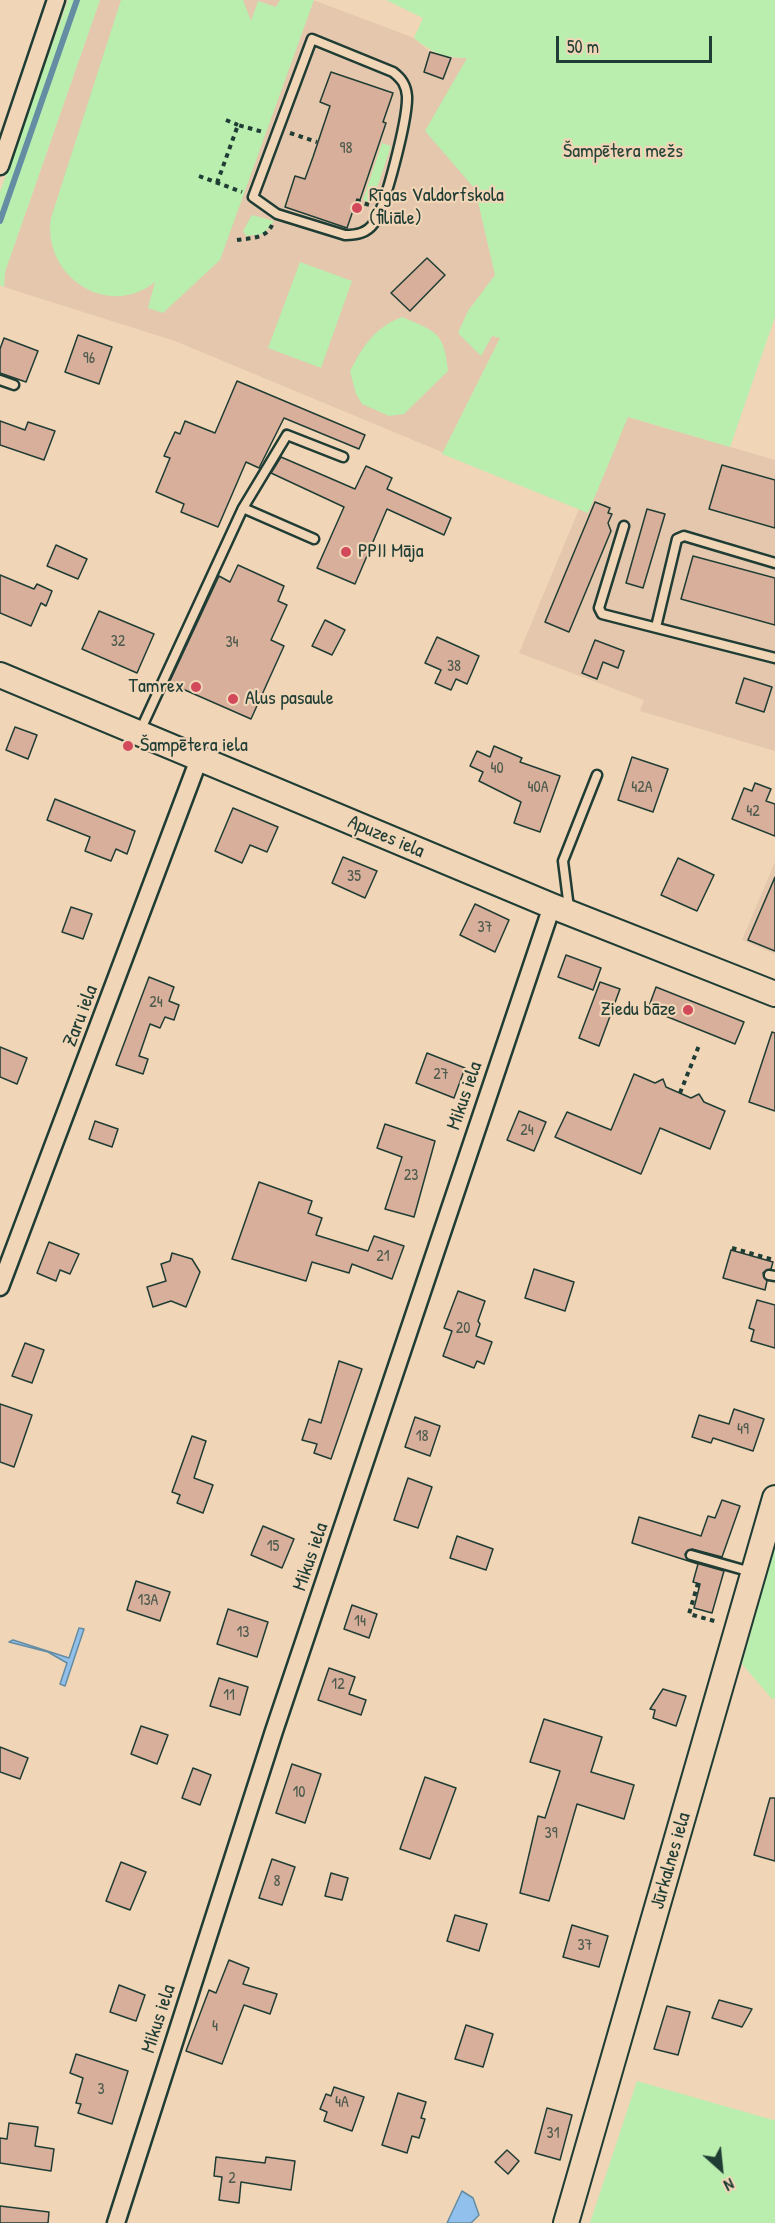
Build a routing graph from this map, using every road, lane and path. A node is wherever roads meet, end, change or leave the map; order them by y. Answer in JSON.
{"nodes":[{"id":1,"x":56,"y":0,"type":"edge"},
{"id":2,"x":226,"y":120,"type":"dead end"},
{"id":3,"x":238,"y":124,"type":"junction"},
{"id":4,"x":275,"y":136,"type":"junction"},
{"id":5,"x":308,"y":139,"type":"dead end"},
{"id":6,"x":317,"y":142,"type":"dead end"},
{"id":7,"x":0,"y":166,"type":"edge"},
{"id":8,"x":199,"y":176,"type":"dead end"},
{"id":9,"x":217,"y":183,"type":"junction"},
{"id":10,"x":253,"y":197,"type":"junction"},
{"id":11,"x":277,"y":214,"type":"junction"},
{"id":12,"x":237,"y":240,"type":"dead end"},
{"id":13,"x":0,"y":380,"type":"edge"},
{"id":14,"x":14,"y":385,"type":"dead end"},
{"id":15,"x":343,"y":457,"type":"dead end"},
{"id":16,"x":243,"y":508,"type":"junction"},
{"id":17,"x":624,"y":526,"type":"dead end"},
{"id":18,"x":314,"y":539,"type":"dead end"},
{"id":19,"x":775,"y":563,"type":"edge"},
{"id":20,"x":656,"y":627,"type":"junction"},
{"id":21,"x":775,"y":658,"type":"edge"},
{"id":22,"x":0,"y":675,"type":"edge"},
{"id":23,"x":138,"y":734,"type":"junction"},
{"id":24,"x":199,"y":759,"type":"junction"},
{"id":25,"x":597,"y":775,"type":"dead end"},
{"id":26,"x":561,"y":909,"type":"junction"},
{"id":27,"x":775,"y":994,"type":"edge"},
{"id":28,"x":700,"y":1043,"type":"dead end"},
{"id":29,"x":680,"y":1093,"type":"dead end"},
{"id":30,"x":732,"y":1248,"type":"dead end"},
{"id":31,"x":775,"y":1260,"type":"edge"},
{"id":32,"x":0,"y":1287,"type":"edge"},
{"id":33,"x":775,"y":1498,"type":"edge"},
{"id":34,"x":691,"y":1555,"type":"dead end"},
{"id":35,"x":753,"y":1572,"type":"junction"},
{"id":36,"x":698,"y":1583,"type":"dead end"},
{"id":37,"x":737,"y":1628,"type":"junction"},
{"id":38,"x":116,"y":2223,"type":"edge"},
{"id":39,"x":566,"y":2223,"type":"edge"}],
"edges":[{"from":1,"to":7,"type":"street"},
{"from":2,"to":3,"type":"path"},
{"from":3,"to":4,"type":"path"},
{"from":3,"to":9,"type":"path"},
{"from":4,"to":10,"type":"lane"},
{"from":4,"to":11,"type":"lane"},
{"from":5,"to":6,"type":"path"},
{"from":8,"to":9,"type":"path"},
{"from":9,"to":10,"type":"path"},
{"from":10,"to":11,"type":"lane"},
{"from":11,"to":12,"type":"path"},
{"from":13,"to":14,"type":"lane"},
{"from":15,"to":16,"type":"lane"},
{"from":16,"to":18,"type":"lane"},
{"from":16,"to":23,"type":"lane"},
{"from":17,"to":20,"type":"lane"},
{"from":19,"to":20,"type":"lane"},
{"from":20,"to":21,"type":"lane"},
{"from":22,"to":23,"type":"street","name":"Apuzes iela"},
{"from":23,"to":24,"type":"street","name":"Apuzes iela"},
{"from":24,"to":26,"type":"street","name":"Apuzes iela"},
{"from":24,"to":32,"type":"street","name":"Zaru iela"},
{"from":25,"to":26,"type":"lane"},
{"from":26,"to":27,"type":"street","name":"Apuzes iela"},
{"from":26,"to":38,"type":"street","name":"Mikus iela"},
{"from":28,"to":29,"type":"path"},
{"from":30,"to":31,"type":"path"},
{"from":33,"to":35,"type":"street","name":"Jūrkalnes iela"},
{"from":34,"to":35,"type":"lane"},
{"from":35,"to":37,"type":"street","name":"Jūrkalnes iela"},
{"from":36,"to":37,"type":"path"},
{"from":37,"to":39,"type":"street","name":"Jūrkalnes iela"}]}
